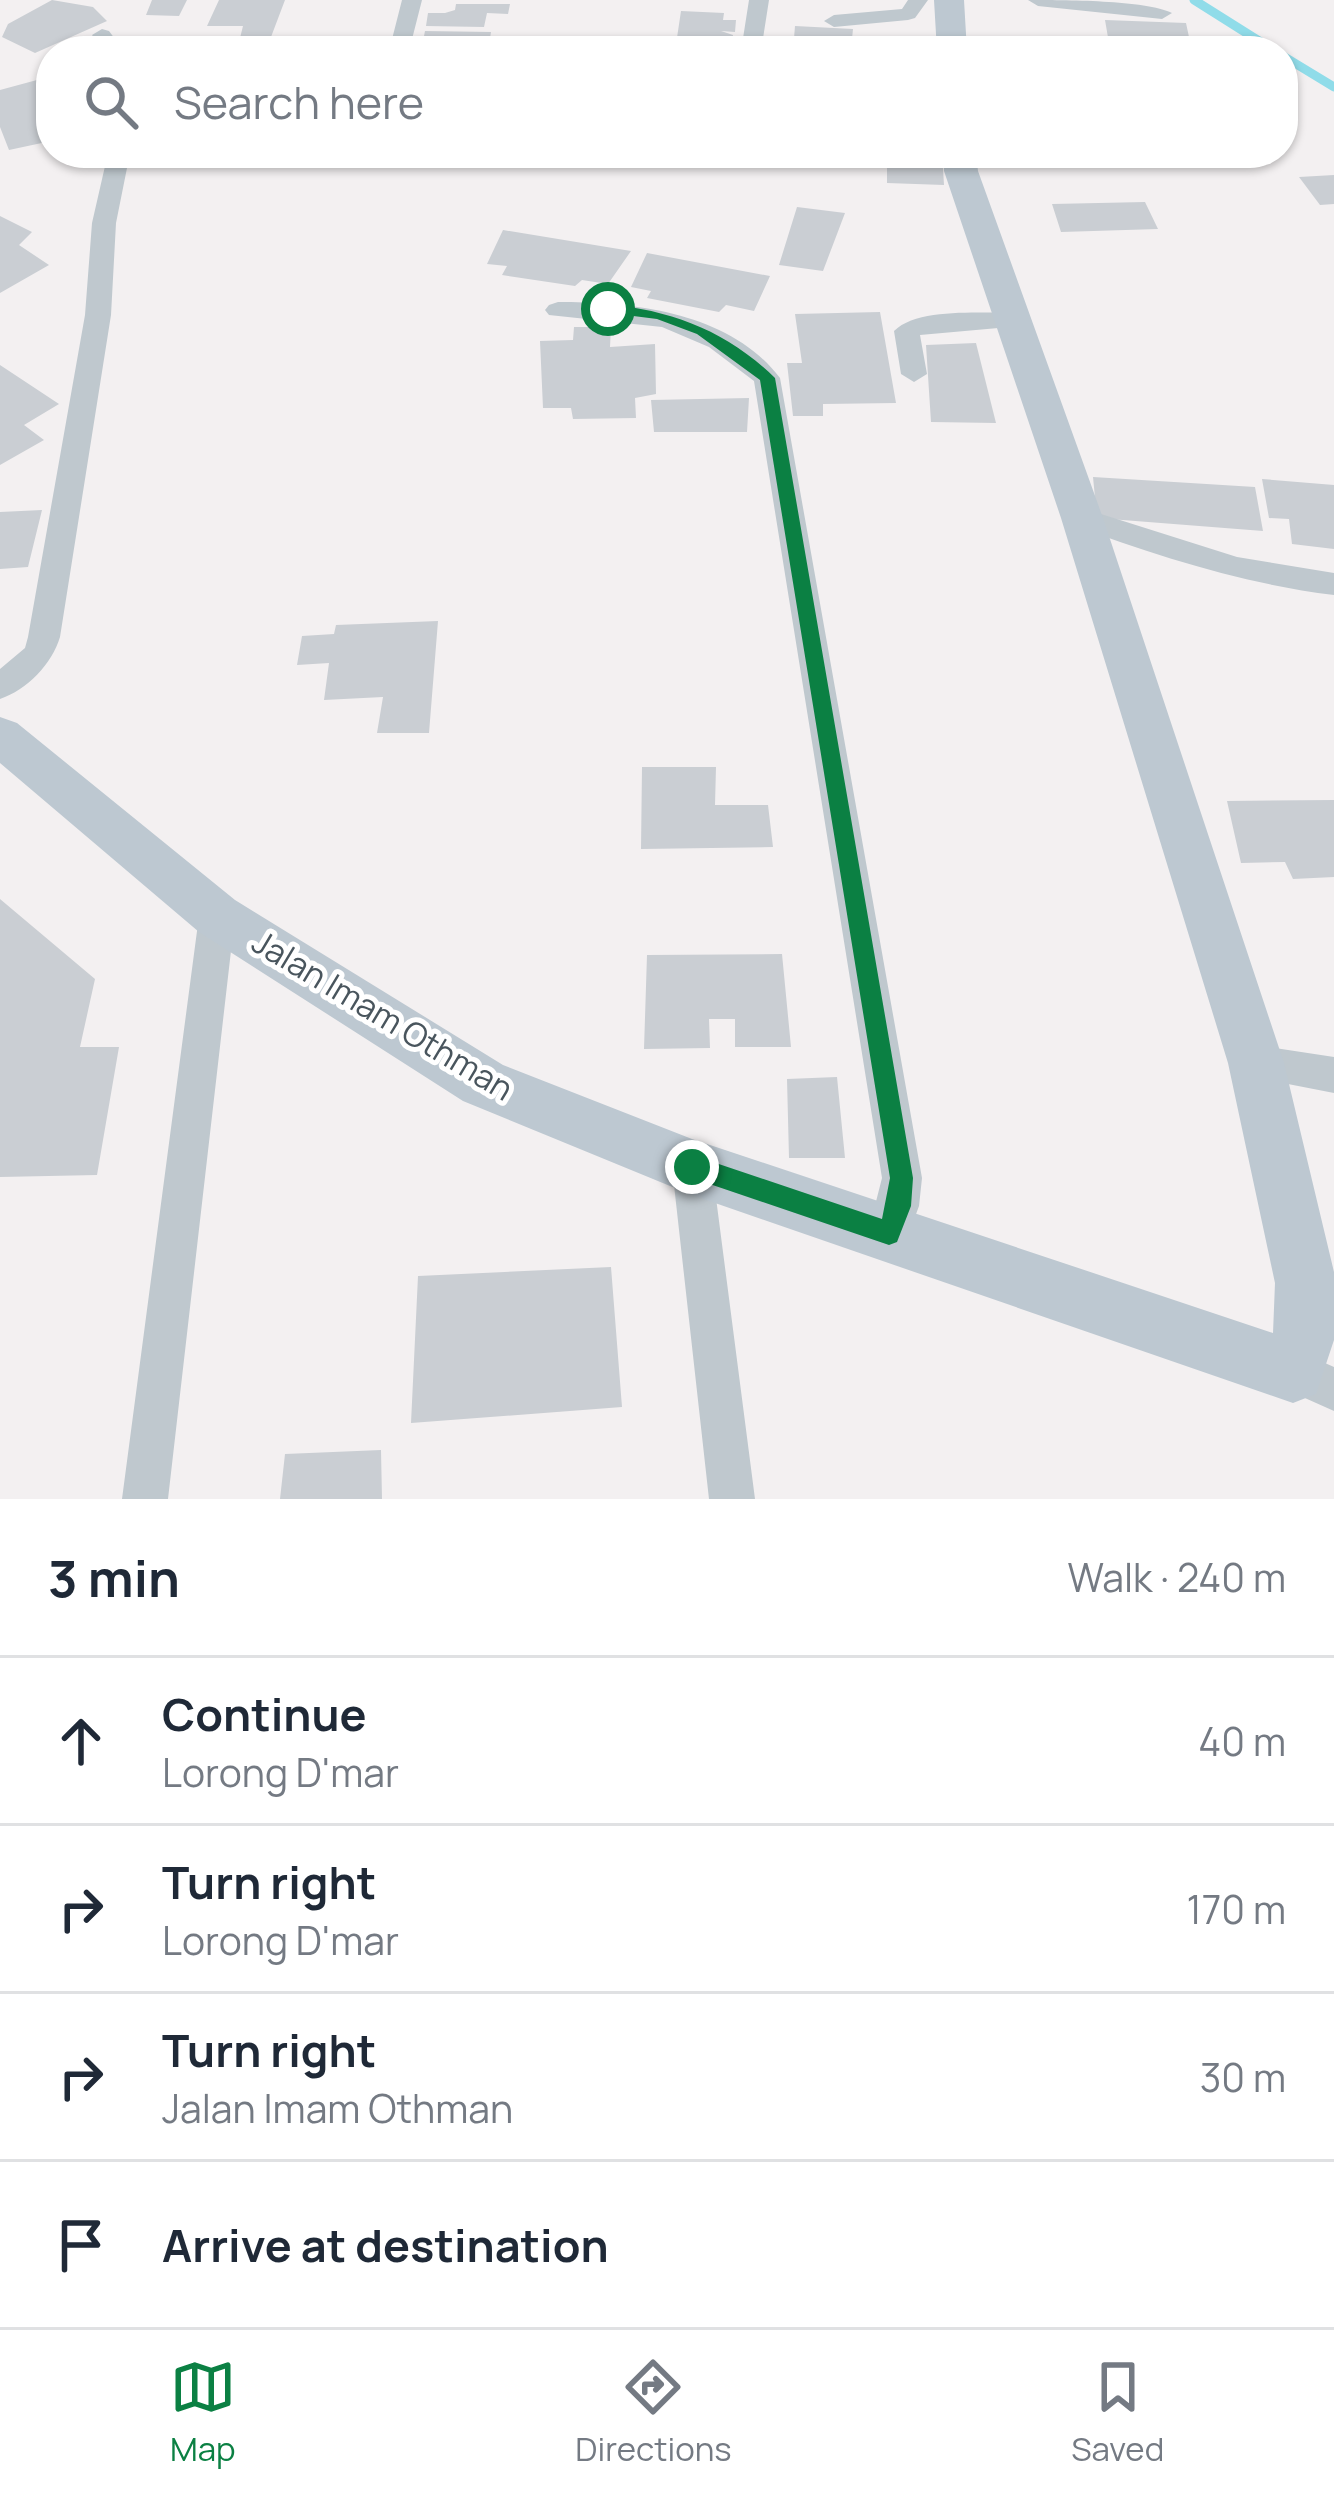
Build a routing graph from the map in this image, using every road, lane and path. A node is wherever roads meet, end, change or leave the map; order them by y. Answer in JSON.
{"nodes":[{"id":1,"x":412,"y":0,"type":"edge"},
{"id":2,"x":759,"y":0,"type":"edge"},
{"id":3,"x":918,"y":0,"type":"edge"},
{"id":4,"x":949,"y":0,"type":"edge"},
{"id":5,"x":1038,"y":0,"type":"edge"},
{"id":6,"x":1162,"y":14,"type":"dead end"},
{"id":7,"x":834,"y":21,"type":"dead end"},
{"id":8,"x":403,"y":36,"type":"edge"},
{"id":9,"x":753,"y":36,"type":"edge"},
{"id":10,"x":951,"y":36,"type":"edge"},
{"id":11,"x":116,"y":168,"type":"edge"},
{"id":12,"x":961,"y":168,"type":"edge"},
{"id":13,"x":558,"y":310,"type":"dead end"},
{"id":14,"x":1013,"y":320,"type":"junction"},
{"id":15,"x":914,"y":374,"type":"dead end"},
{"id":16,"x":1082,"y":518,"type":"junction"},
{"id":17,"x":1334,"y":584,"type":"edge"},
{"id":18,"x":0,"y":687,"type":"edge"},
{"id":19,"x":0,"y":736,"type":"edge"},
{"id":20,"x":217,"y":916,"type":"junction"},
{"id":21,"x":1256,"y":1063,"type":"junction"},
{"id":22,"x":1334,"y":1075,"type":"edge"},
{"id":23,"x":692,"y":1167,"type":"junction"},
{"id":24,"x":889,"y":1233,"type":"junction"},
{"id":25,"x":1313,"y":1380,"type":"edge"},
{"id":26,"x":145,"y":1499,"type":"edge"},
{"id":27,"x":732,"y":1499,"type":"edge"}],
"edges":[{"from":1,"to":8,"type":"street"},
{"from":2,"to":9,"type":"street"},
{"from":3,"to":7,"type":"street"},
{"from":4,"to":10,"type":"street"},
{"from":5,"to":6,"type":"street"},
{"from":11,"to":18,"type":"street"},
{"from":12,"to":14,"type":"street"},
{"from":13,"to":24,"type":"street"},
{"from":14,"to":15,"type":"street"},
{"from":14,"to":16,"type":"street"},
{"from":16,"to":17,"type":"street"},
{"from":16,"to":21,"type":"street"},
{"from":19,"to":20,"type":"street","name":"Jalan Imam Othman"},
{"from":20,"to":23,"type":"street","name":"Jalan Imam Othman"},
{"from":20,"to":26,"type":"street"},
{"from":21,"to":22,"type":"street"},
{"from":21,"to":25,"type":"street"},
{"from":23,"to":24,"type":"street","name":"Jalan Imam Othman"},
{"from":23,"to":27,"type":"street"},
{"from":24,"to":25,"type":"street","name":"Jalan Imam Othman"}]}
